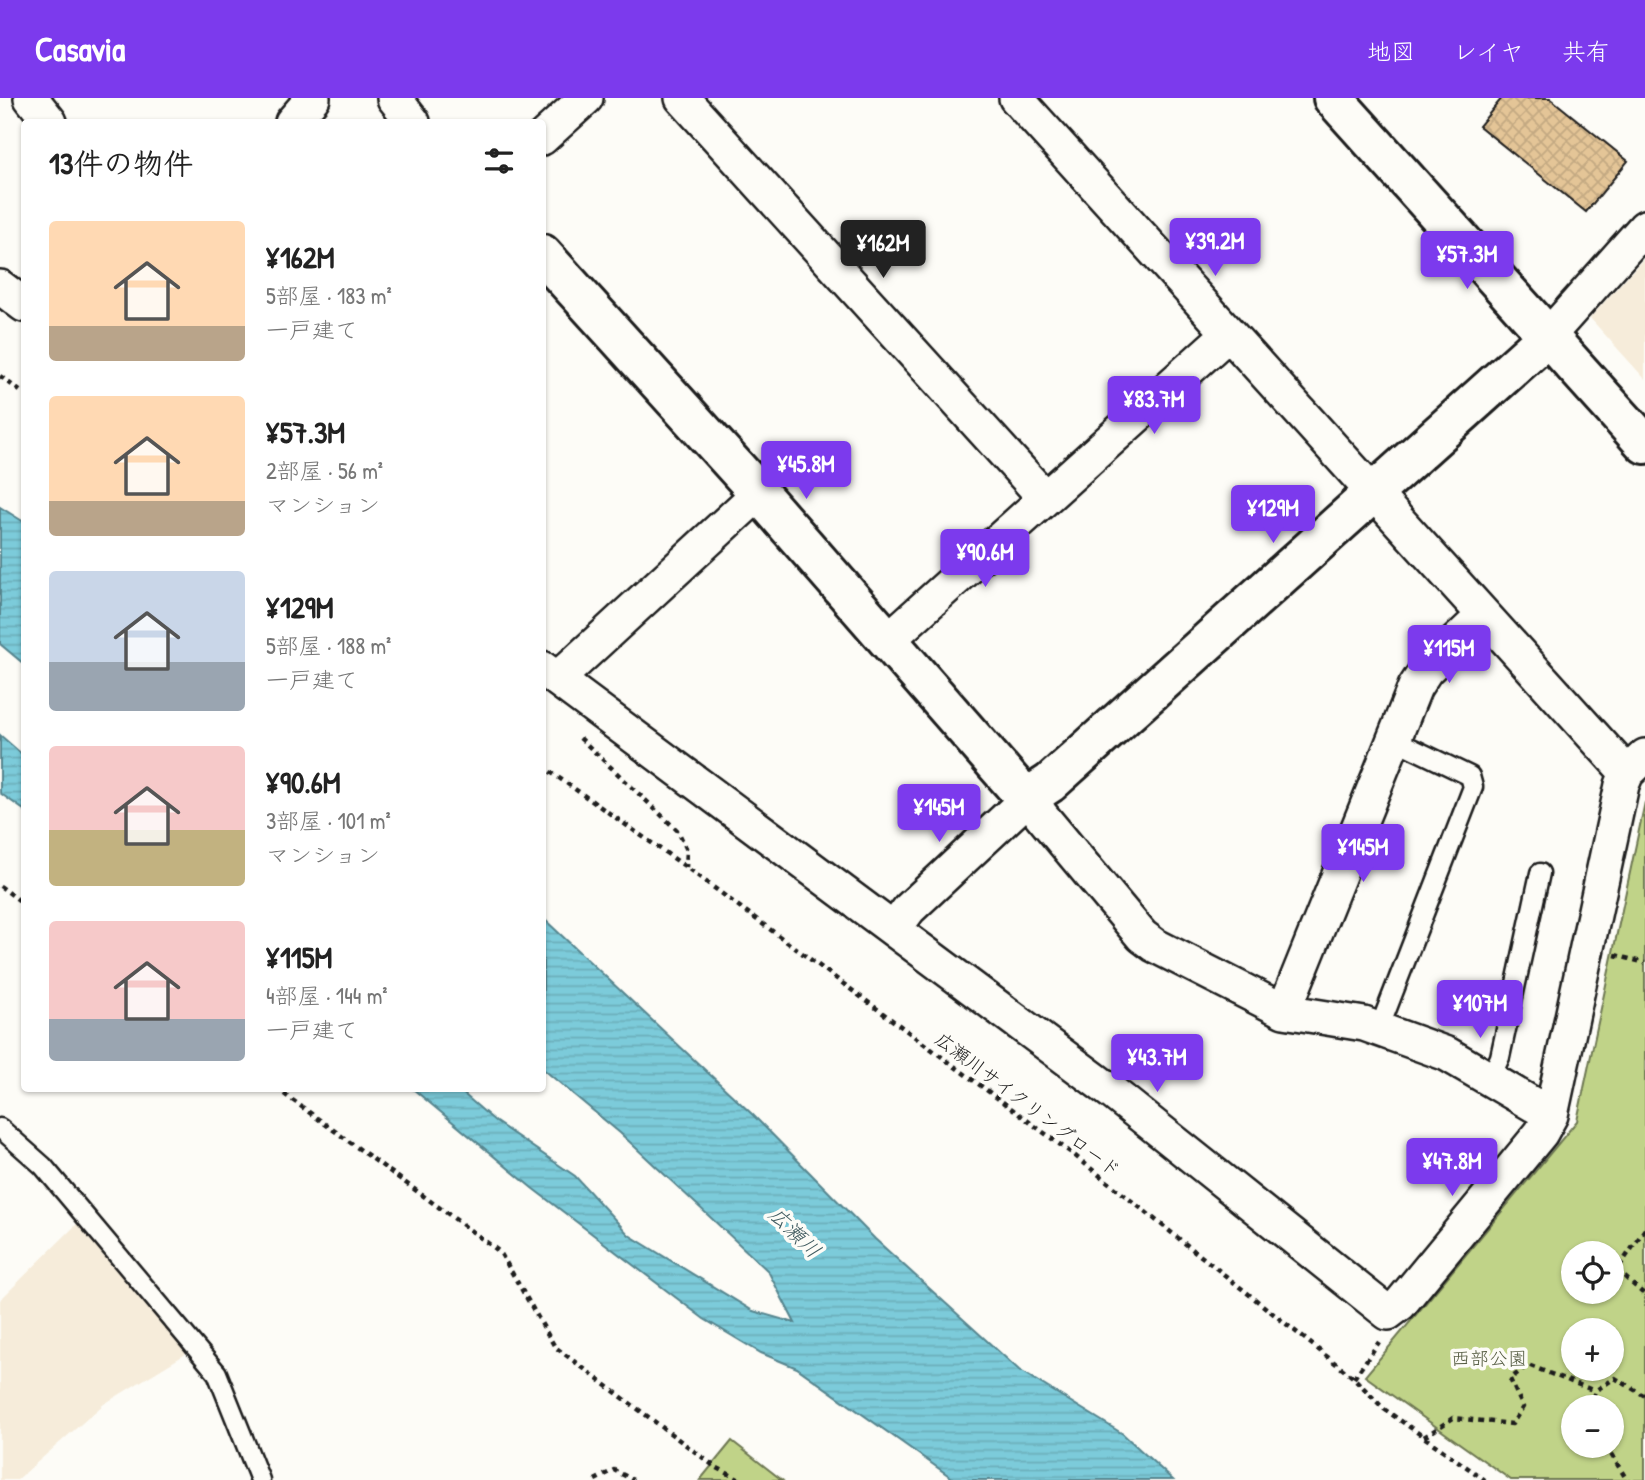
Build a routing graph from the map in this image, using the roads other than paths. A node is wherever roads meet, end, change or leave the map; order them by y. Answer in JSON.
{"nodes":[{"id":1,"x":31,"y":98,"type":"edge"},
{"id":2,"x":313,"y":98,"type":"edge"},
{"id":3,"x":394,"y":98,"type":"edge"},
{"id":4,"x":586,"y":98,"type":"edge"},
{"id":5,"x":682,"y":98,"type":"edge"},
{"id":6,"x":1016,"y":98,"type":"edge"},
{"id":7,"x":1333,"y":98,"type":"edge"},
{"id":8,"x":48,"y":119,"type":"edge"},
{"id":9,"x":295,"y":119,"type":"edge"},
{"id":10,"x":411,"y":119,"type":"edge"},
{"id":11,"x":546,"y":134,"type":"edge"},
{"id":12,"x":1645,"y":227,"type":"edge"},
{"id":13,"x":546,"y":258,"type":"edge"},
{"id":14,"x":0,"y":288,"type":"edge"},
{"id":15,"x":21,"y":303,"type":"edge"},
{"id":16,"x":1228,"y":334,"type":"junction"},
{"id":17,"x":1548,"y":336,"type":"junction"},
{"id":18,"x":1645,"y":444,"type":"edge"},
{"id":19,"x":759,"y":493,"type":"junction"},
{"id":20,"x":1374,"y":494,"type":"junction"},
{"id":21,"x":1045,"y":498,"type":"junction"},
{"id":22,"x":1483,"y":616,"type":"junction"},
{"id":23,"x":888,"y":640,"type":"junction"},
{"id":24,"x":551,"y":674,"type":"edge"},
{"id":25,"x":1393,"y":740,"type":"junction"},
{"id":26,"x":1636,"y":764,"type":"edge"},
{"id":27,"x":1030,"y":796,"type":"junction"},
{"id":28,"x":1540,"y":873,"type":"dead end"},
{"id":29,"x":894,"y":929,"type":"junction"},
{"id":30,"x":1284,"y":1011,"type":"junction"},
{"id":31,"x":1379,"y":1028,"type":"junction"},
{"id":32,"x":1490,"y":1077,"type":"junction"},
{"id":33,"x":1551,"y":1115,"type":"junction"},
{"id":34,"x":0,"y":1128,"type":"edge"},
{"id":35,"x":260,"y":1480,"type":"edge"}],
"edges":[{"from":1,"to":8,"type":"street"},
{"from":2,"to":9,"type":"street"},
{"from":3,"to":10,"type":"street"},
{"from":4,"to":11,"type":"street"},
{"from":5,"to":21,"type":"street"},
{"from":6,"to":16,"type":"street"},
{"from":7,"to":17,"type":"street"},
{"from":12,"to":17,"type":"street"},
{"from":13,"to":19,"type":"street"},
{"from":14,"to":15,"type":"street"},
{"from":16,"to":20,"type":"street"},
{"from":16,"to":21,"type":"street"},
{"from":17,"to":18,"type":"street"},
{"from":17,"to":20,"type":"street"},
{"from":19,"to":23,"type":"street"},
{"from":19,"to":24,"type":"street"},
{"from":20,"to":22,"type":"street"},
{"from":20,"to":27,"type":"street"},
{"from":21,"to":23,"type":"street"},
{"from":22,"to":25,"type":"street"},
{"from":22,"to":26,"type":"street"},
{"from":23,"to":27,"type":"street"},
{"from":24,"to":29,"type":"street"},
{"from":25,"to":30,"type":"street"},
{"from":25,"to":31,"type":"lane"},
{"from":26,"to":33,"type":"street"},
{"from":27,"to":29,"type":"street"},
{"from":27,"to":30,"type":"street"},
{"from":28,"to":32,"type":"lane"},
{"from":29,"to":33,"type":"street"},
{"from":30,"to":31,"type":"street"},
{"from":31,"to":32,"type":"street"},
{"from":32,"to":33,"type":"street"},
{"from":34,"to":35,"type":"lane"}]}
